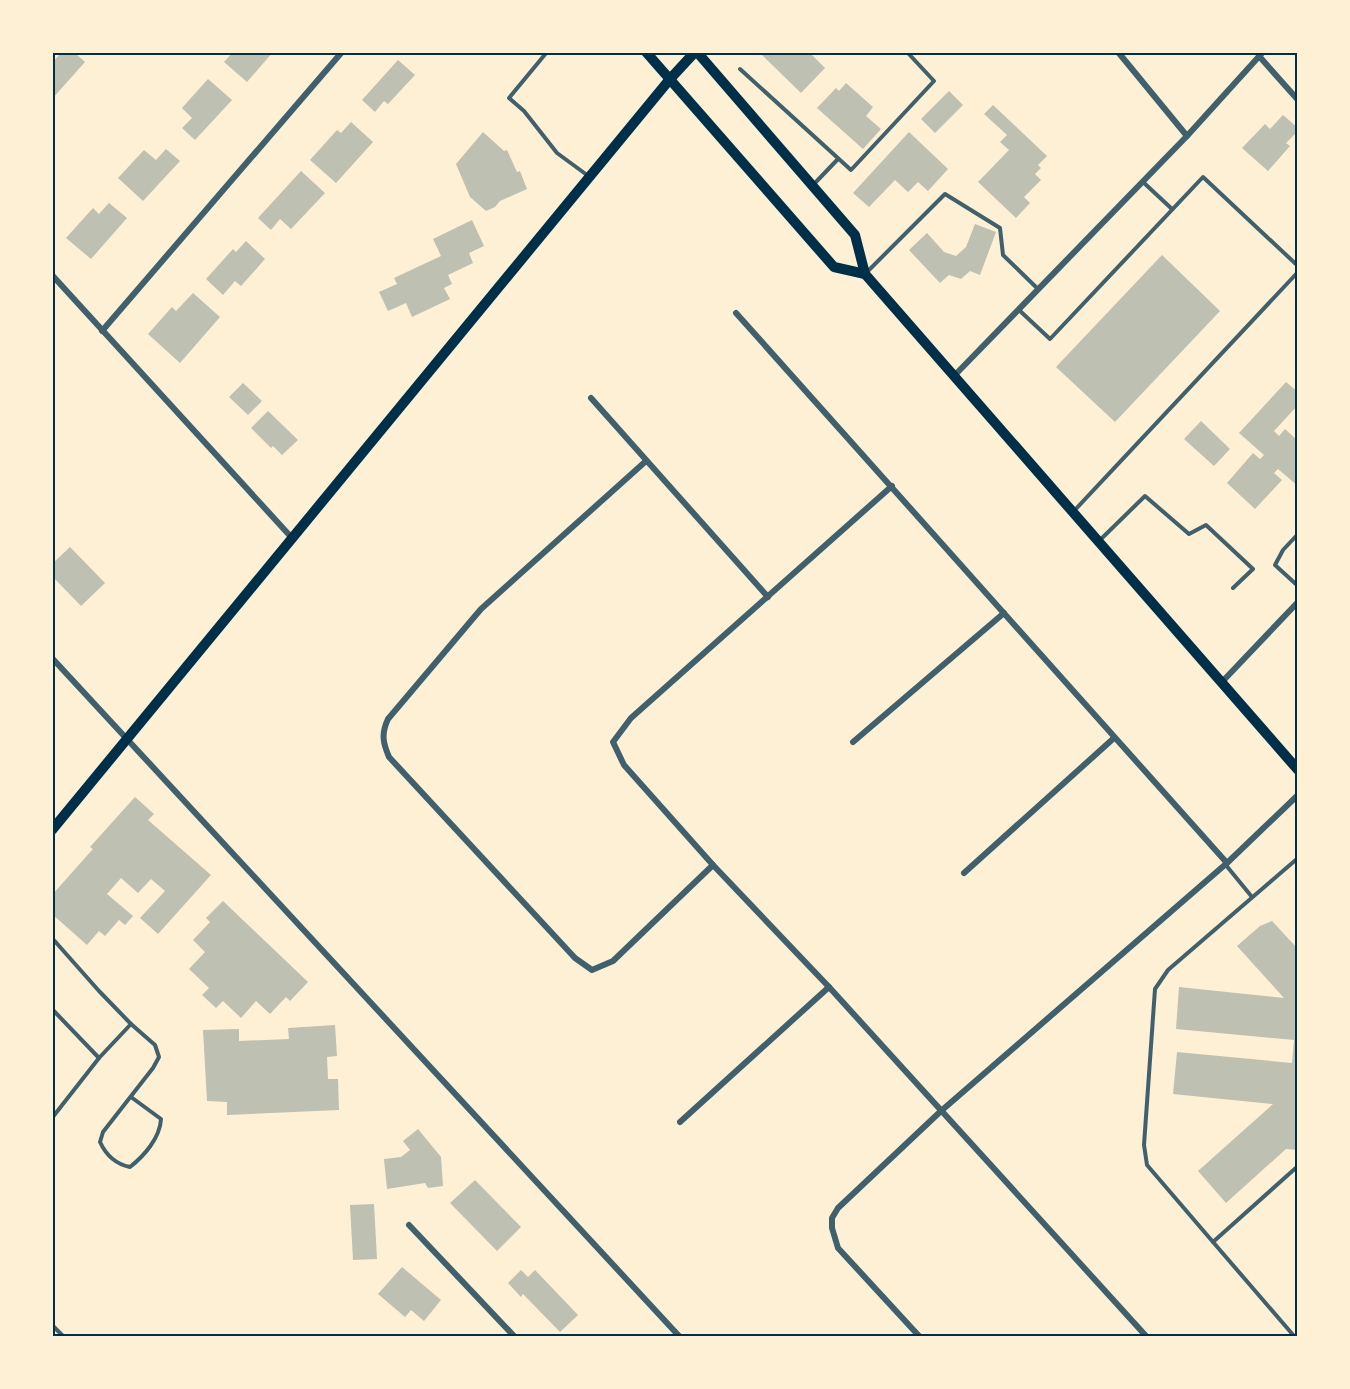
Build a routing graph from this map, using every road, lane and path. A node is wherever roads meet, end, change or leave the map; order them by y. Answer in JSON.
{"nodes":[{"id":1,"x":342,"y":52,"type":"edge"},
{"id":2,"x":547,"y":52,"type":"edge"},
{"id":3,"x":646,"y":52,"type":"edge"},
{"id":4,"x":696,"y":52,"type":"edge"},
{"id":5,"x":907,"y":52,"type":"edge"},
{"id":6,"x":1118,"y":52,"type":"edge"},
{"id":7,"x":1261,"y":54,"type":"edge"},
{"id":8,"x":740,"y":69,"type":"dead end"},
{"id":9,"x":670,"y":79,"type":"junction"},
{"id":10,"x":1298,"y":100,"type":"edge"},
{"id":11,"x":1187,"y":136,"type":"junction"},
{"id":12,"x":838,"y":159,"type":"junction"},
{"id":13,"x":590,"y":177,"type":"junction"},
{"id":14,"x":1143,"y":181,"type":"junction"},
{"id":15,"x":812,"y":186,"type":"junction"},
{"id":16,"x":1172,"y":209,"type":"junction"},
{"id":17,"x":1298,"y":266,"type":"edge"},
{"id":18,"x":1298,"y":272,"type":"edge"},
{"id":19,"x":865,"y":274,"type":"junction"},
{"id":20,"x":52,"y":276,"type":"edge"},
{"id":21,"x":1038,"y":289,"type":"junction"},
{"id":22,"x":1018,"y":309,"type":"junction"},
{"id":23,"x":736,"y":313,"type":"dead end"},
{"id":24,"x":102,"y":331,"type":"junction"},
{"id":25,"x":954,"y":376,"type":"junction"},
{"id":26,"x":591,"y":398,"type":"dead end"},
{"id":27,"x":646,"y":461,"type":"junction"},
{"id":28,"x":892,"y":486,"type":"junction"},
{"id":29,"x":1072,"y":513,"type":"junction"},
{"id":30,"x":1298,"y":534,"type":"edge"},
{"id":31,"x":292,"y":538,"type":"junction"},
{"id":32,"x":1098,"y":542,"type":"junction"},
{"id":33,"x":1298,"y":586,"type":"edge"},
{"id":34,"x":1233,"y":588,"type":"dead end"},
{"id":35,"x":768,"y":597,"type":"junction"},
{"id":36,"x":1298,"y":602,"type":"edge"},
{"id":37,"x":1004,"y":613,"type":"junction"},
{"id":38,"x":52,"y":658,"type":"edge"},
{"id":39,"x":1221,"y":683,"type":"junction"},
{"id":40,"x":1114,"y":738,"type":"junction"},
{"id":41,"x":127,"y":740,"type":"junction"},
{"id":42,"x":853,"y":742,"type":"dead end"},
{"id":43,"x":1298,"y":770,"type":"edge"},
{"id":44,"x":1298,"y":795,"type":"edge"},
{"id":45,"x":52,"y":830,"type":"edge"},
{"id":46,"x":1298,"y":858,"type":"edge"},
{"id":47,"x":1226,"y":863,"type":"junction"},
{"id":48,"x":713,"y":865,"type":"junction"},
{"id":49,"x":964,"y":873,"type":"dead end"},
{"id":50,"x":1252,"y":897,"type":"junction"},
{"id":51,"x":52,"y":938,"type":"edge"},
{"id":52,"x":829,"y":987,"type":"junction"},
{"id":53,"x":52,"y":1010,"type":"edge"},
{"id":54,"x":131,"y":1024,"type":"junction"},
{"id":55,"x":99,"y":1058,"type":"junction"},
{"id":56,"x":131,"y":1096,"type":"junction"},
{"id":57,"x":940,"y":1111,"type":"junction"},
{"id":58,"x":52,"y":1118,"type":"edge"},
{"id":59,"x":680,"y":1122,"type":"dead end"},
{"id":60,"x":1298,"y":1166,"type":"edge"},
{"id":61,"x":409,"y":1225,"type":"dead end"},
{"id":62,"x":1213,"y":1242,"type":"junction"},
{"id":63,"x":52,"y":1325,"type":"edge"},
{"id":64,"x":63,"y":1336,"type":"edge"},
{"id":65,"x":514,"y":1336,"type":"edge"},
{"id":66,"x":679,"y":1336,"type":"edge"},
{"id":67,"x":919,"y":1336,"type":"edge"},
{"id":68,"x":1146,"y":1336,"type":"edge"},
{"id":69,"x":1294,"y":1336,"type":"edge"}],
"edges":[{"from":1,"to":24,"type":"street"},
{"from":2,"to":13,"type":"lane"},
{"from":3,"to":9,"type":"main road"},
{"from":4,"to":9,"type":"main road"},
{"from":4,"to":15,"type":"main road"},
{"from":5,"to":12,"type":"lane"},
{"from":6,"to":11,"type":"street"},
{"from":7,"to":10,"type":"street"},
{"from":7,"to":11,"type":"street"},
{"from":8,"to":12,"type":"lane"},
{"from":9,"to":13,"type":"main road"},
{"from":9,"to":19,"type":"main road"},
{"from":11,"to":14,"type":"street"},
{"from":12,"to":15,"type":"lane"},
{"from":13,"to":31,"type":"main road"},
{"from":14,"to":16,"type":"lane"},
{"from":14,"to":21,"type":"street"},
{"from":15,"to":19,"type":"main road"},
{"from":16,"to":17,"type":"lane"},
{"from":16,"to":22,"type":"lane"},
{"from":18,"to":29,"type":"lane"},
{"from":19,"to":21,"type":"lane"},
{"from":19,"to":25,"type":"main road"},
{"from":20,"to":24,"type":"street"},
{"from":21,"to":22,"type":"street"},
{"from":22,"to":25,"type":"street"},
{"from":23,"to":28,"type":"street"},
{"from":24,"to":31,"type":"street"},
{"from":25,"to":29,"type":"main road"},
{"from":26,"to":27,"type":"street"},
{"from":27,"to":35,"type":"street"},
{"from":27,"to":48,"type":"street"},
{"from":28,"to":35,"type":"street"},
{"from":28,"to":37,"type":"street"},
{"from":29,"to":32,"type":"main road"},
{"from":30,"to":33,"type":"lane"},
{"from":31,"to":41,"type":"main road"},
{"from":32,"to":34,"type":"lane"},
{"from":32,"to":39,"type":"main road"},
{"from":35,"to":48,"type":"street"},
{"from":36,"to":39,"type":"street"},
{"from":37,"to":40,"type":"street"},
{"from":37,"to":42,"type":"street"},
{"from":38,"to":41,"type":"street"},
{"from":39,"to":43,"type":"main road"},
{"from":40,"to":47,"type":"street"},
{"from":40,"to":49,"type":"street"},
{"from":41,"to":45,"type":"main road"},
{"from":41,"to":66,"type":"street"},
{"from":44,"to":47,"type":"street"},
{"from":46,"to":50,"type":"lane"},
{"from":47,"to":50,"type":"lane"},
{"from":47,"to":57,"type":"street"},
{"from":48,"to":52,"type":"street"},
{"from":50,"to":62,"type":"lane"},
{"from":51,"to":54,"type":"lane"},
{"from":52,"to":57,"type":"street"},
{"from":52,"to":59,"type":"street"},
{"from":53,"to":55,"type":"lane"},
{"from":54,"to":55,"type":"lane"},
{"from":54,"to":56,"type":"lane"},
{"from":55,"to":58,"type":"lane"},
{"from":56,"to":56,"type":"lane"},
{"from":57,"to":67,"type":"street"},
{"from":57,"to":68,"type":"street"},
{"from":60,"to":62,"type":"lane"},
{"from":61,"to":65,"type":"street"},
{"from":62,"to":69,"type":"lane"},
{"from":63,"to":64,"type":"lane"}]}
